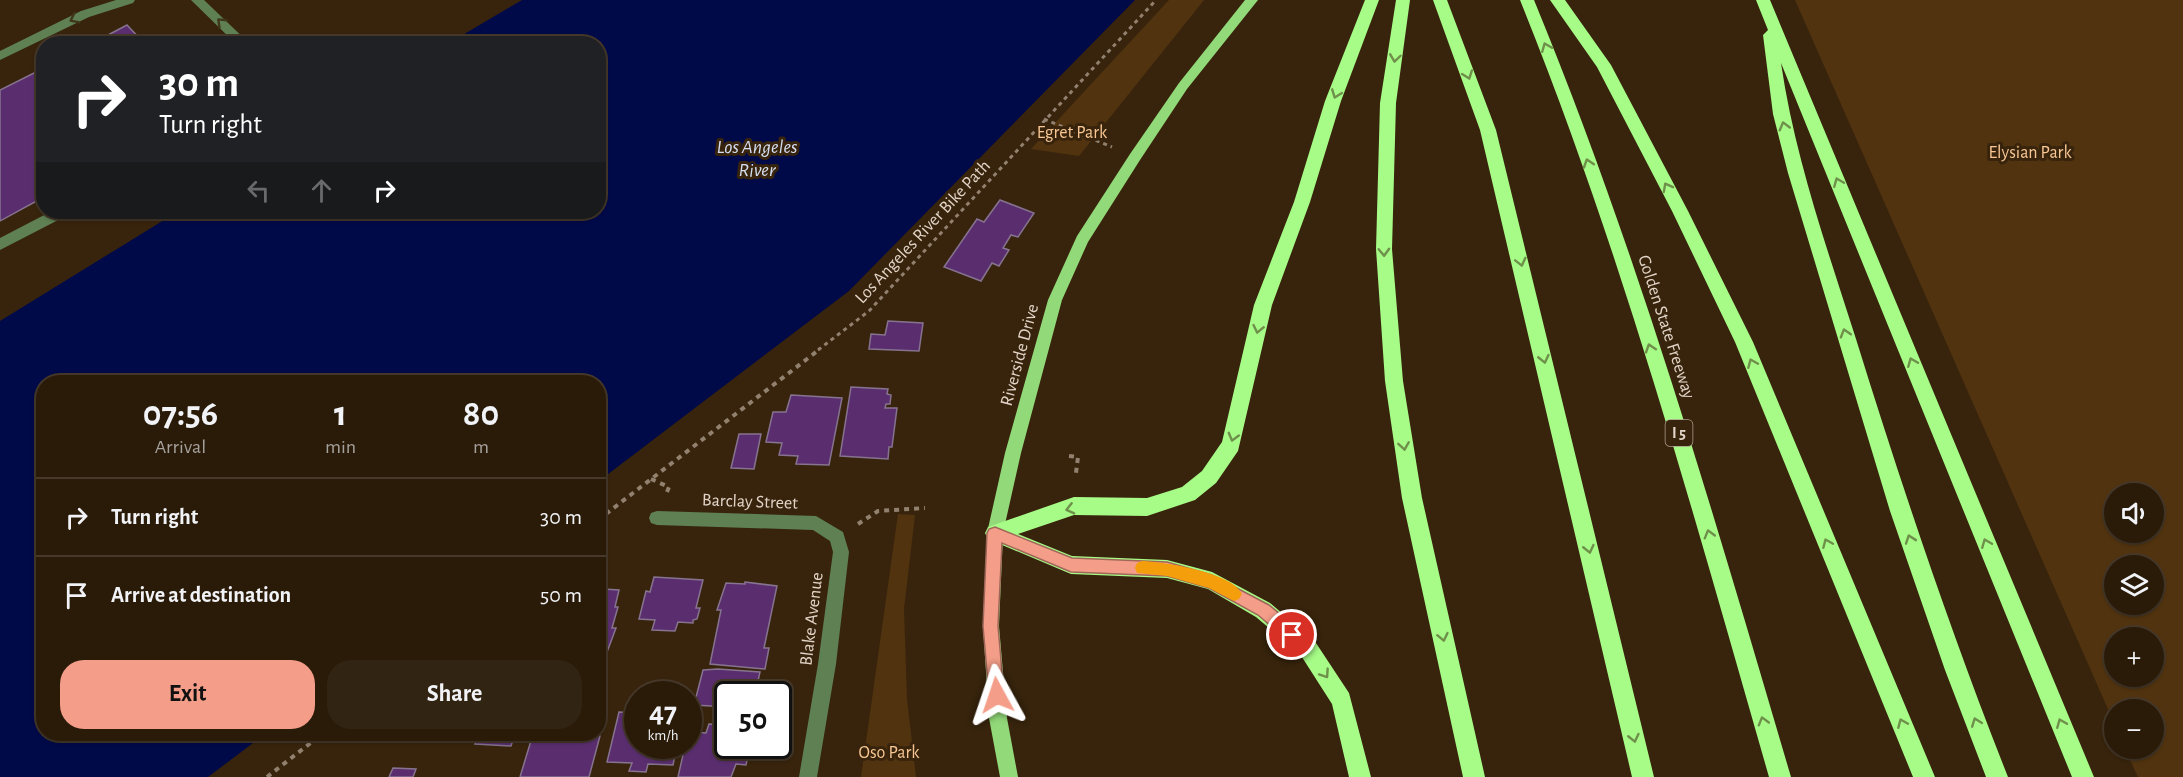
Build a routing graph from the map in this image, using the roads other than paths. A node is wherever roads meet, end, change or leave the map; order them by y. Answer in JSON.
{"nodes":[{"id":1,"x":129,"y":0,"type":"edge"},
{"id":2,"x":197,"y":0,"type":"edge"},
{"id":3,"x":1252,"y":0,"type":"edge"},
{"id":4,"x":1372,"y":0,"type":"edge"},
{"id":5,"x":1403,"y":0,"type":"edge"},
{"id":6,"x":1440,"y":0,"type":"edge"},
{"id":7,"x":1527,"y":0,"type":"edge"},
{"id":8,"x":1557,"y":0,"type":"edge"},
{"id":9,"x":1765,"y":5,"type":"edge"},
{"id":10,"x":40,"y":36,"type":"edge"},
{"id":11,"x":235,"y":36,"type":"edge"},
{"id":12,"x":36,"y":38,"type":"edge"},
{"id":13,"x":0,"y":56,"type":"edge"},
{"id":14,"x":48,"y":219,"type":"edge"},
{"id":15,"x":0,"y":245,"type":"edge"},
{"id":16,"x":657,"y":518,"type":"dead end"},
{"id":17,"x":995,"y":533,"type":"junction"},
{"id":18,"x":837,"y":537,"type":"joint"},
{"id":19,"x":808,"y":777,"type":"edge"},
{"id":20,"x":1009,"y":777,"type":"edge"},
{"id":21,"x":1360,"y":777,"type":"edge"},
{"id":22,"x":1474,"y":777,"type":"edge"},
{"id":23,"x":1643,"y":777,"type":"edge"},
{"id":24,"x":1779,"y":777,"type":"edge"},
{"id":25,"x":1924,"y":777,"type":"edge"},
{"id":26,"x":1997,"y":777,"type":"edge"},
{"id":27,"x":2083,"y":777,"type":"edge"}],
"edges":[{"from":1,"to":10,"type":"street","one_way":true},
{"from":11,"to":2,"type":"street","one_way":true},
{"from":3,"to":17,"type":"main road","name":"Riverside Drive"},
{"from":4,"to":17,"type":"highway","one_way":true},
{"from":5,"to":22,"type":"highway","one_way":true},
{"from":6,"to":23,"type":"highway","one_way":true},
{"from":24,"to":7,"type":"highway","name":"Golden State Freeway","number":"I 5","one_way":true},
{"from":25,"to":8,"type":"highway","one_way":true},
{"from":26,"to":9,"type":"highway","one_way":true},
{"from":27,"to":9,"type":"highway","one_way":true},
{"from":12,"to":13,"type":"street","one_way":true},
{"from":14,"to":15,"type":"street"},
{"from":16,"to":18,"type":"street","name":"Barclay Street"},
{"from":17,"to":20,"type":"main road","name":"Riverside Drive"},
{"from":17,"to":21,"type":"highway","one_way":true},
{"from":18,"to":19,"type":"street","name":"Blake Avenue"}]}
